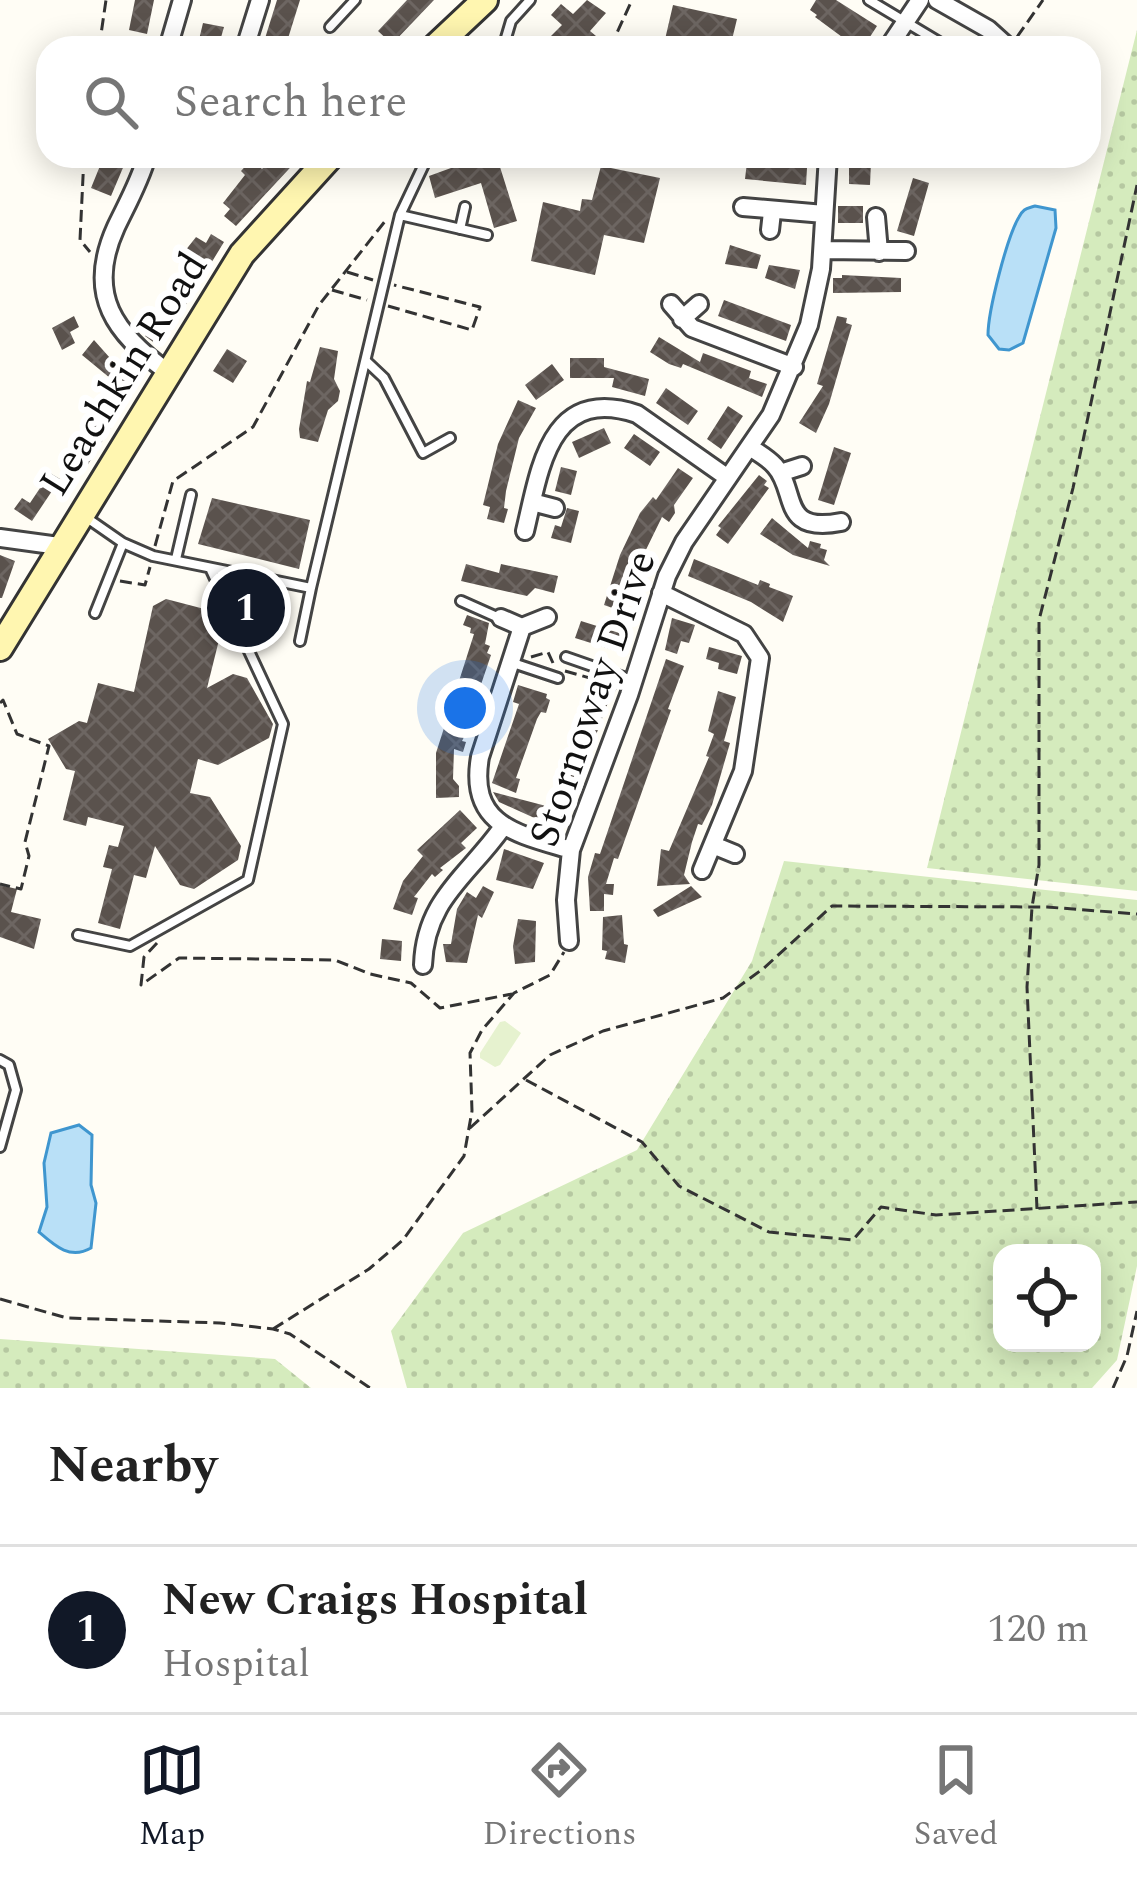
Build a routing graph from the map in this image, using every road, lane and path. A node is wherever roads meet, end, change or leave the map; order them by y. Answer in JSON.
{"nodes":[{"id":1,"x":106,"y":0,"type":"edge"},
{"id":2,"x":182,"y":0,"type":"edge"},
{"id":3,"x":260,"y":0,"type":"edge"},
{"id":4,"x":356,"y":0,"type":"edge"},
{"id":5,"x":530,"y":0,"type":"edge"},
{"id":6,"x":632,"y":0,"type":"edge"},
{"id":7,"x":869,"y":0,"type":"edge"},
{"id":8,"x":920,"y":0,"type":"edge"},
{"id":9,"x":937,"y":0,"type":"edge"},
{"id":10,"x":1043,"y":0,"type":"edge"},
{"id":11,"x":471,"y":3,"type":"edge"},
{"id":12,"x":904,"y":24,"type":"junction"},
{"id":13,"x":330,"y":27,"type":"dead end"},
{"id":14,"x":101,"y":36,"type":"edge"},
{"id":15,"x":172,"y":36,"type":"edge"},
{"id":16,"x":249,"y":36,"type":"edge"},
{"id":17,"x":450,"y":36,"type":"edge"},
{"id":18,"x":507,"y":36,"type":"edge"},
{"id":19,"x":616,"y":36,"type":"edge"},
{"id":20,"x":896,"y":36,"type":"edge"},
{"id":21,"x":926,"y":36,"type":"edge"},
{"id":22,"x":996,"y":36,"type":"edge"},
{"id":23,"x":1018,"y":36,"type":"edge"},
{"id":24,"x":83,"y":168,"type":"edge"},
{"id":25,"x":142,"y":168,"type":"edge"},
{"id":26,"x":320,"y":168,"type":"edge"},
{"id":27,"x":421,"y":168,"type":"edge"},
{"id":28,"x":827,"y":168,"type":"edge"},
{"id":29,"x":1137,"y":185,"type":"edge"},
{"id":30,"x":465,"y":207,"type":"dead end"},
{"id":31,"x":743,"y":207,"type":"dead end"},
{"id":32,"x":396,"y":214,"type":"junction"},
{"id":33,"x":824,"y":214,"type":"junction"},
{"id":34,"x":876,"y":217,"type":"dead end"},
{"id":35,"x":460,"y":229,"type":"junction"},
{"id":36,"x":487,"y":235,"type":"dead end"},
{"id":37,"x":823,"y":250,"type":"junction"},
{"id":38,"x":906,"y":251,"type":"dead end"},
{"id":39,"x":879,"y":252,"type":"junction"},
{"id":40,"x":104,"y":268,"type":"junction"},
{"id":41,"x":346,"y":272,"type":"junction"},
{"id":42,"x":384,"y":283,"type":"junction"},
{"id":43,"x":332,"y":290,"type":"junction"},
{"id":44,"x":380,"y":304,"type":"junction"},
{"id":45,"x":699,"y":304,"type":"dead end"},
{"id":46,"x":365,"y":359,"type":"junction"},
{"id":47,"x":794,"y":367,"type":"junction"},
{"id":48,"x":170,"y":373,"type":"junction"},
{"id":49,"x":451,"y":438,"type":"dead end"},
{"id":50,"x":751,"y":448,"type":"junction"},
{"id":51,"x":802,"y":466,"type":"dead end"},
{"id":52,"x":780,"y":473,"type":"junction"},
{"id":53,"x":728,"y":478,"type":"junction"},
{"id":54,"x":190,"y":495,"type":"dead end"},
{"id":55,"x":532,"y":502,"type":"junction"},
{"id":56,"x":555,"y":508,"type":"dead end"},
{"id":57,"x":80,"y":514,"type":"junction"},
{"id":58,"x":842,"y":522,"type":"dead end"},
{"id":59,"x":525,"y":531,"type":"dead end"},
{"id":60,"x":0,"y":538,"type":"edge"},
{"id":61,"x":123,"y":543,"type":"junction"},
{"id":62,"x":59,"y":546,"type":"junction"},
{"id":63,"x":153,"y":556,"type":"junction"},
{"id":64,"x":176,"y":559,"type":"junction"},
{"id":65,"x":210,"y":568,"type":"junction"},
{"id":66,"x":106,"y":578,"type":"junction"},
{"id":67,"x":311,"y":588,"type":"junction"},
{"id":68,"x":661,"y":593,"type":"junction"},
{"id":69,"x":461,"y":601,"type":"dead end"},
{"id":70,"x":95,"y":613,"type":"dead end"},
{"id":71,"x":547,"y":617,"type":"dead end"},
{"id":72,"x":501,"y":619,"type":"joint"},
{"id":73,"x":522,"y":627,"type":"junction"},
{"id":74,"x":300,"y":641,"type":"dead end"},
{"id":75,"x":0,"y":648,"type":"edge"},
{"id":76,"x":566,"y":657,"type":"dead end"},
{"id":77,"x":512,"y":662,"type":"junction"},
{"id":78,"x":558,"y":678,"type":"dead end"},
{"id":79,"x":634,"y":680,"type":"junction"},
{"id":80,"x":0,"y":703,"type":"edge"},
{"id":81,"x":502,"y":828,"type":"junction"},
{"id":82,"x":713,"y":845,"type":"junction"},
{"id":83,"x":571,"y":850,"type":"junction"},
{"id":84,"x":735,"y":854,"type":"dead end"},
{"id":85,"x":702,"y":871,"type":"dead end"},
{"id":86,"x":0,"y":884,"type":"edge"},
{"id":87,"x":1031,"y":907,"type":"junction"},
{"id":88,"x":1137,"y":914,"type":"edge"},
{"id":89,"x":179,"y":920,"type":"junction"},
{"id":90,"x":78,"y":935,"type":"dead end"},
{"id":91,"x":569,"y":941,"type":"joint"},
{"id":92,"x":423,"y":965,"type":"dead end"},
{"id":93,"x":514,"y":993,"type":"junction"},
{"id":94,"x":0,"y":1060,"type":"edge"},
{"id":95,"x":524,"y":1079,"type":"junction"},
{"id":96,"x":470,"y":1128,"type":"junction"},
{"id":97,"x":0,"y":1147,"type":"edge"},
{"id":98,"x":1137,"y":1202,"type":"edge"},
{"id":99,"x":1037,"y":1209,"type":"junction"},
{"id":100,"x":0,"y":1299,"type":"edge"},
{"id":101,"x":1137,"y":1311,"type":"edge"},
{"id":102,"x":273,"y":1329,"type":"junction"},
{"id":103,"x":370,"y":1388,"type":"edge"},
{"id":104,"x":1113,"y":1388,"type":"edge"}],
"edges":[{"from":1,"to":14,"type":"path"},
{"from":2,"to":15,"type":"street"},
{"from":3,"to":16,"type":"street"},
{"from":4,"to":13,"type":"lane"},
{"from":5,"to":18,"type":"lane"},
{"from":6,"to":19,"type":"path"},
{"from":7,"to":12,"type":"lane"},
{"from":8,"to":12,"type":"street"},
{"from":9,"to":22,"type":"street"},
{"from":10,"to":23,"type":"path"},
{"from":11,"to":17,"type":"street"},
{"from":12,"to":20,"type":"street"},
{"from":12,"to":21,"type":"lane"},
{"from":24,"to":40,"type":"path"},
{"from":25,"to":40,"type":"street"},
{"from":26,"to":48,"type":"street","name":"Leachkin Road"},
{"from":27,"to":32,"type":"lane"},
{"from":28,"to":33,"type":"street","name":"Stornoway Drive"},
{"from":29,"to":87,"type":"path"},
{"from":30,"to":35,"type":"lane"},
{"from":31,"to":33,"type":"street"},
{"from":32,"to":35,"type":"lane"},
{"from":32,"to":41,"type":"path"},
{"from":32,"to":42,"type":"lane"},
{"from":33,"to":37,"type":"street","name":"Stornoway Drive"},
{"from":34,"to":39,"type":"street"},
{"from":35,"to":36,"type":"lane"},
{"from":37,"to":39,"type":"street"},
{"from":37,"to":47,"type":"street","name":"Stornoway Drive"},
{"from":38,"to":39,"type":"street"},
{"from":40,"to":48,"type":"street"},
{"from":41,"to":42,"type":"path"},
{"from":41,"to":43,"type":"path"},
{"from":42,"to":44,"type":"lane"},
{"from":42,"to":44,"type":"path"},
{"from":43,"to":44,"type":"path"},
{"from":43,"to":63,"type":"path"},
{"from":44,"to":46,"type":"lane"},
{"from":45,"to":47,"type":"street"},
{"from":46,"to":49,"type":"lane"},
{"from":46,"to":67,"type":"lane"},
{"from":47,"to":50,"type":"street","name":"Stornoway Drive"},
{"from":48,"to":57,"type":"street","name":"Leachkin Road"},
{"from":50,"to":52,"type":"street"},
{"from":50,"to":53,"type":"street","name":"Stornoway Drive"},
{"from":51,"to":52,"type":"street"},
{"from":52,"to":58,"type":"street"},
{"from":53,"to":55,"type":"street"},
{"from":53,"to":68,"type":"street","name":"Stornoway Drive"},
{"from":54,"to":64,"type":"lane"},
{"from":55,"to":56,"type":"street"},
{"from":55,"to":59,"type":"street"},
{"from":57,"to":61,"type":"lane"},
{"from":57,"to":62,"type":"street","name":"Leachkin Road"},
{"from":60,"to":62,"type":"street"},
{"from":61,"to":63,"type":"lane"},
{"from":61,"to":66,"type":"lane"},
{"from":62,"to":75,"type":"street","name":"Leachkin Road"},
{"from":63,"to":64,"type":"lane"},
{"from":63,"to":66,"type":"path"},
{"from":64,"to":65,"type":"lane"},
{"from":65,"to":67,"type":"lane"},
{"from":65,"to":89,"type":"lane"},
{"from":66,"to":70,"type":"lane"},
{"from":67,"to":74,"type":"lane"},
{"from":68,"to":79,"type":"street","name":"Stornoway Drive"},
{"from":68,"to":82,"type":"street"},
{"from":69,"to":72,"type":"lane"},
{"from":71,"to":73,"type":"street"},
{"from":72,"to":73,"type":"street"},
{"from":73,"to":77,"type":"street"},
{"from":76,"to":79,"type":"lane"},
{"from":77,"to":78,"type":"lane"},
{"from":77,"to":81,"type":"street"},
{"from":79,"to":83,"type":"street","name":"Stornoway Drive"},
{"from":80,"to":86,"type":"path"},
{"from":81,"to":83,"type":"street"},
{"from":81,"to":92,"type":"street"},
{"from":82,"to":84,"type":"street"},
{"from":82,"to":85,"type":"street"},
{"from":83,"to":91,"type":"street","name":"Stornoway Drive"},
{"from":87,"to":88,"type":"path"},
{"from":87,"to":95,"type":"path"},
{"from":87,"to":99,"type":"path"},
{"from":89,"to":90,"type":"lane"},
{"from":89,"to":93,"type":"path"},
{"from":91,"to":93,"type":"path"},
{"from":93,"to":96,"type":"path"},
{"from":94,"to":97,"type":"lane"},
{"from":95,"to":96,"type":"path"},
{"from":95,"to":99,"type":"path"},
{"from":96,"to":102,"type":"path"},
{"from":98,"to":99,"type":"path"},
{"from":100,"to":102,"type":"path"},
{"from":101,"to":104,"type":"path"},
{"from":102,"to":103,"type":"path"}]}
